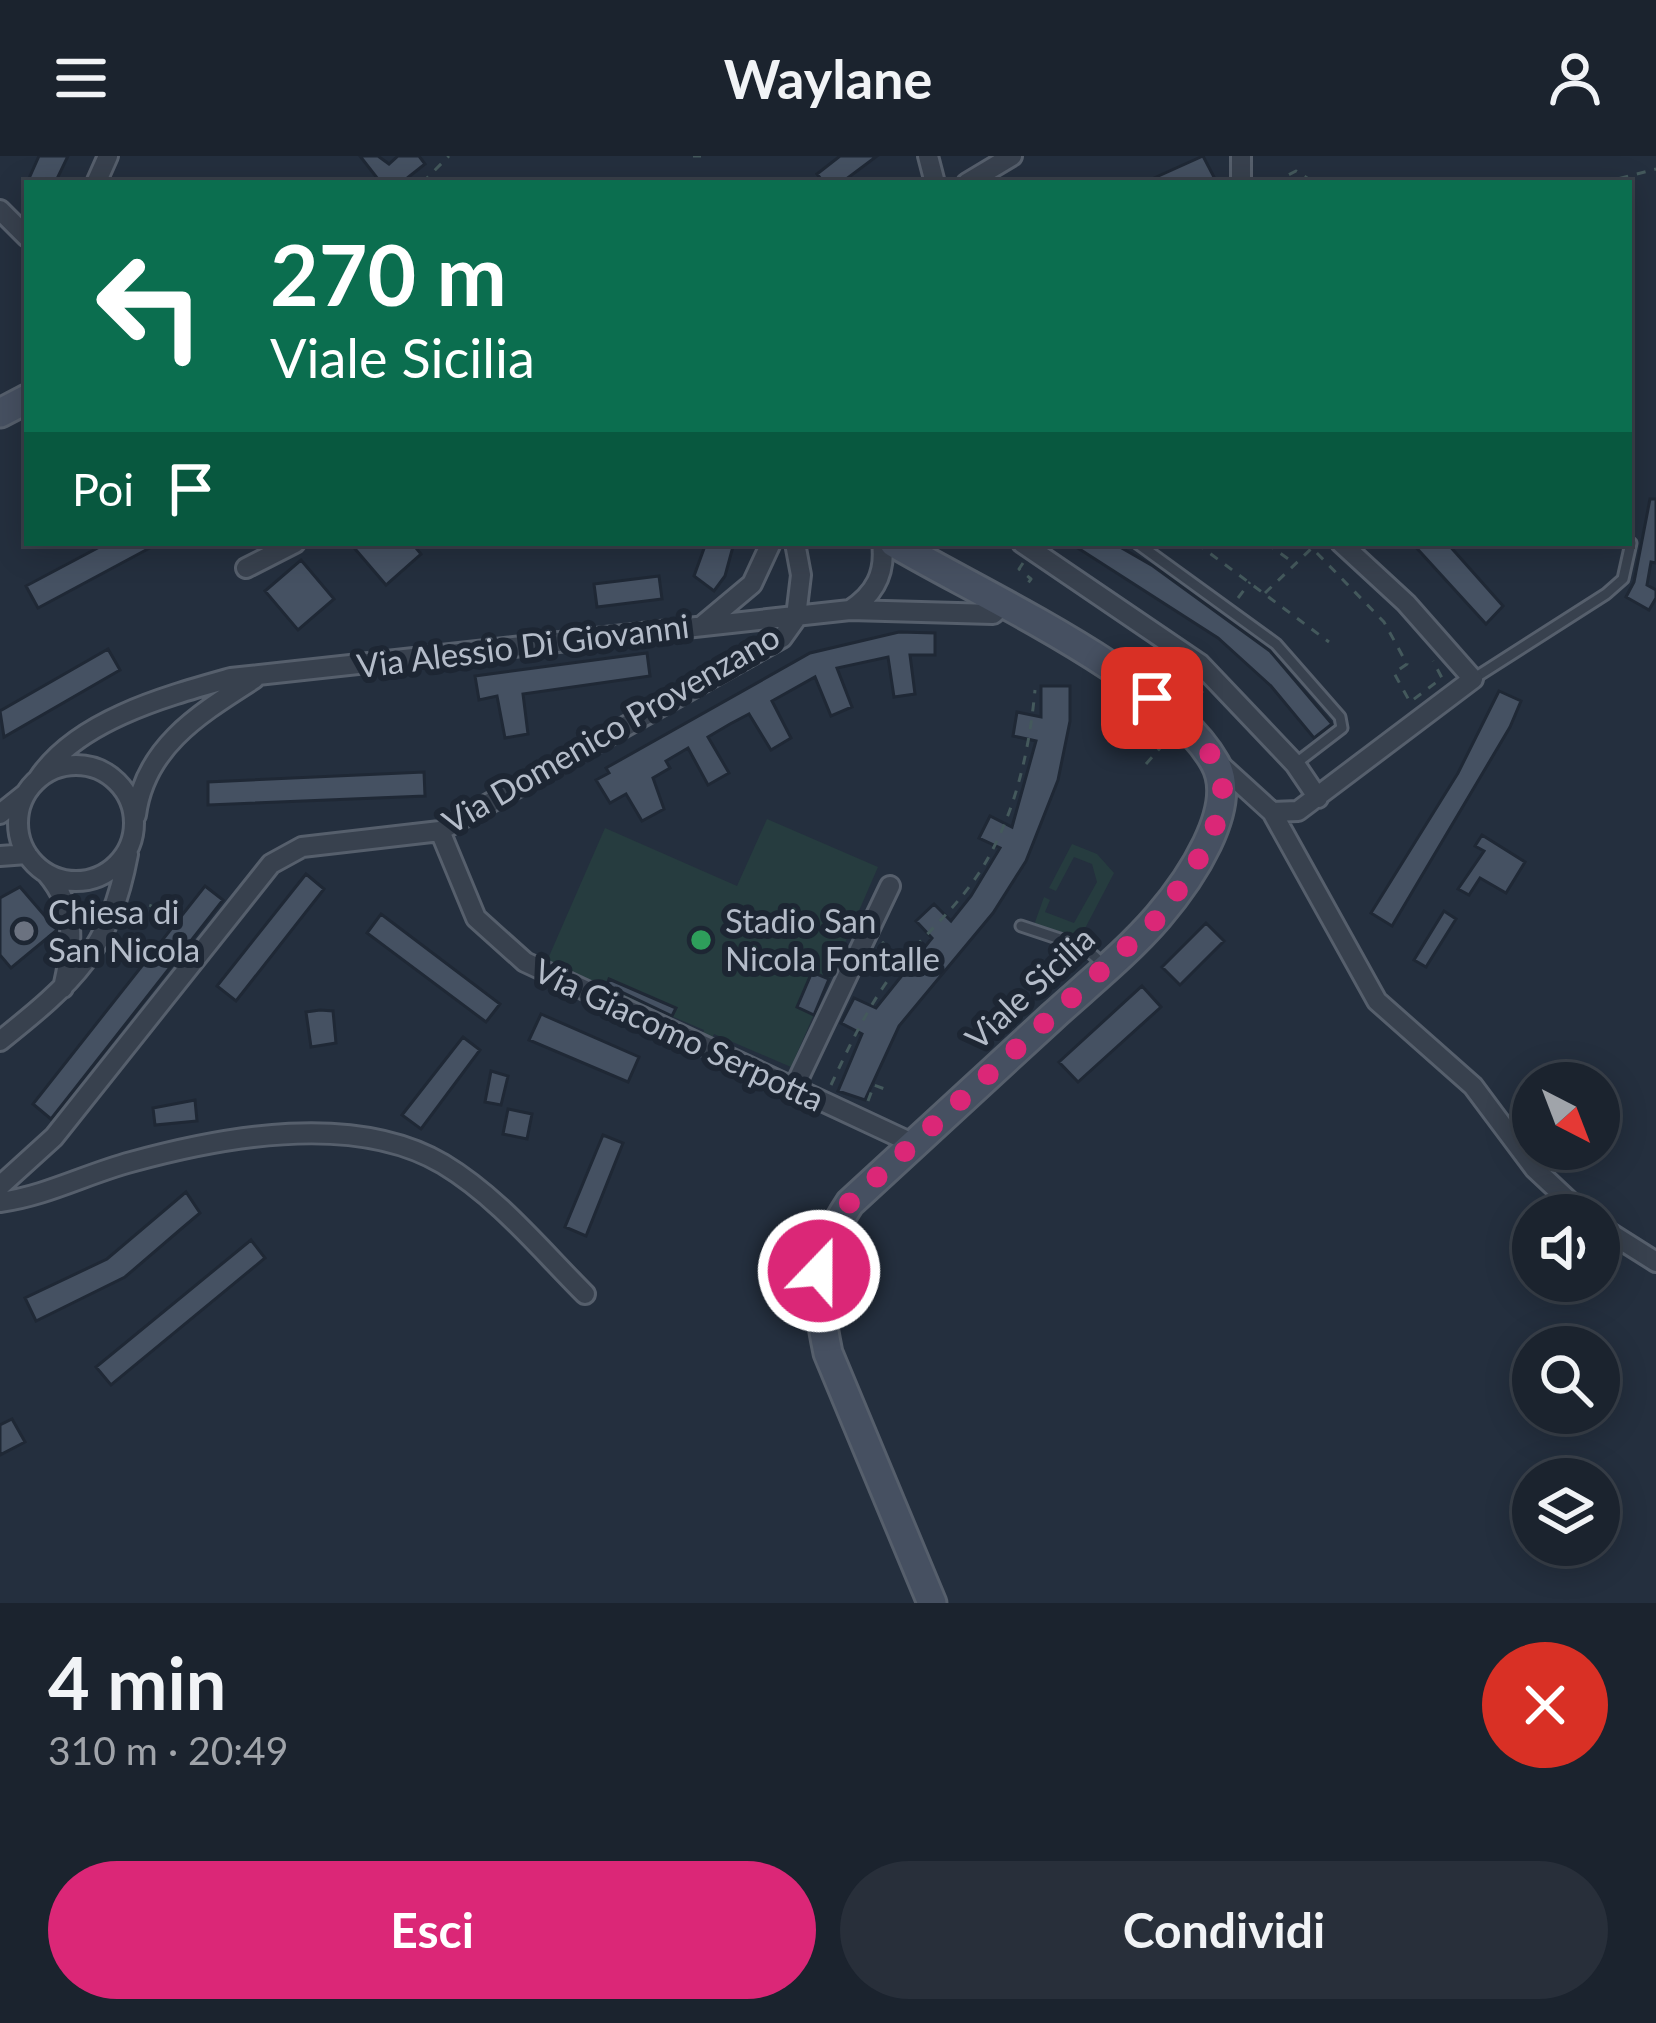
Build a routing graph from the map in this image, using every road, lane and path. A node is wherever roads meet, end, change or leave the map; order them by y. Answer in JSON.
{"nodes":[{"id":1,"x":449,"y":156,"type":"edge"},
{"id":2,"x":693,"y":156,"type":"edge"},
{"id":3,"x":701,"y":156,"type":"edge"},
{"id":4,"x":1012,"y":156,"type":"edge"},
{"id":5,"x":1656,"y":169,"type":"edge"},
{"id":6,"x":425,"y":180,"type":"edge"},
{"id":7,"x":973,"y":180,"type":"edge"},
{"id":8,"x":1279,"y":180,"type":"edge"},
{"id":9,"x":1311,"y":180,"type":"edge"},
{"id":10,"x":1614,"y":180,"type":"edge"},
{"id":11,"x":0,"y":210,"type":"edge"},
{"id":12,"x":24,"y":234,"type":"edge"},
{"id":13,"x":289,"y":546,"type":"edge"},
{"id":14,"x":770,"y":546,"type":"edge"},
{"id":15,"x":796,"y":546,"type":"edge"},
{"id":16,"x":893,"y":546,"type":"edge"},
{"id":17,"x":898,"y":546,"type":"edge"},
{"id":18,"x":1141,"y":546,"type":"edge"},
{"id":19,"x":1200,"y":546,"type":"edge"},
{"id":20,"x":1270,"y":546,"type":"edge"},
{"id":21,"x":1345,"y":546,"type":"edge"},
{"id":22,"x":1630,"y":546,"type":"edge"},
{"id":23,"x":1027,"y":547,"type":"edge"},
{"id":24,"x":1294,"y":563,"type":"junction"},
{"id":25,"x":246,"y":568,"type":"dead end"},
{"id":26,"x":1250,"y":582,"type":"junction"},
{"id":27,"x":1265,"y":593,"type":"junction"},
{"id":28,"x":1006,"y":606,"type":"junction"},
{"id":29,"x":1230,"y":609,"type":"junction"},
{"id":30,"x":850,"y":610,"type":"junction"},
{"id":31,"x":797,"y":613,"type":"junction"},
{"id":32,"x":702,"y":625,"type":"junction"},
{"id":33,"x":1329,"y":642,"type":"dead end"},
{"id":34,"x":1429,"y":656,"type":"dead end"},
{"id":35,"x":1200,"y":664,"type":"junction"},
{"id":36,"x":254,"y":679,"type":"junction"},
{"id":37,"x":1473,"y":680,"type":"junction"},
{"id":38,"x":1035,"y":690,"type":"dead end"},
{"id":39,"x":1179,"y":722,"type":"junction"},
{"id":40,"x":1213,"y":758,"type":"junction"},
{"id":41,"x":1146,"y":764,"type":"dead end"},
{"id":42,"x":1295,"y":764,"type":"junction"},
{"id":43,"x":32,"y":786,"type":"junction"},
{"id":44,"x":1318,"y":799,"type":"junction"},
{"id":45,"x":1272,"y":812,"type":"junction"},
{"id":46,"x":0,"y":814,"type":"edge"},
{"id":47,"x":440,"y":831,"type":"junction"},
{"id":48,"x":132,"y":836,"type":"junction"},
{"id":49,"x":27,"y":854,"type":"junction"},
{"id":50,"x":0,"y":856,"type":"edge"},
{"id":51,"x":47,"y":874,"type":"junction"},
{"id":52,"x":890,"y":886,"type":"dead end"},
{"id":53,"x":166,"y":912,"type":"dead end"},
{"id":54,"x":114,"y":913,"type":"junction"},
{"id":55,"x":1022,"y":926,"type":"dead end"},
{"id":56,"x":867,"y":935,"type":"junction"},
{"id":57,"x":903,"y":960,"type":"junction"},
{"id":58,"x":1105,"y":968,"type":"junction"},
{"id":59,"x":62,"y":992,"type":"junction"},
{"id":60,"x":0,"y":1041,"type":"edge"},
{"id":61,"x":793,"y":1090,"type":"junction"},
{"id":62,"x":890,"y":1091,"type":"dead end"},
{"id":63,"x":834,"y":1094,"type":"dead end"},
{"id":64,"x":866,"y":1106,"type":"dead end"},
{"id":65,"x":914,"y":1144,"type":"junction"},
{"id":66,"x":0,"y":1186,"type":"edge"},
{"id":67,"x":1562,"y":1194,"type":"edge"},
{"id":68,"x":0,"y":1202,"type":"edge"},
{"id":69,"x":1620,"y":1239,"type":"edge"},
{"id":70,"x":1656,"y":1262,"type":"edge"},
{"id":71,"x":585,"y":1294,"type":"dead end"},
{"id":72,"x":932,"y":1603,"type":"edge"}],
"edges":[{"from":1,"to":6,"type":"path"},
{"from":2,"to":3,"type":"path"},
{"from":4,"to":7,"type":"street"},
{"from":5,"to":10,"type":"path"},
{"from":8,"to":9,"type":"path"},
{"from":11,"to":12,"type":"street"},
{"from":13,"to":25,"type":"street"},
{"from":14,"to":32,"type":"street"},
{"from":15,"to":31,"type":"street"},
{"from":16,"to":30,"type":"street"},
{"from":17,"to":28,"type":"street"},
{"from":18,"to":29,"type":"lane"},
{"from":19,"to":26,"type":"path"},
{"from":20,"to":24,"type":"path"},
{"from":21,"to":37,"type":"street"},
{"from":22,"to":37,"type":"lane"},
{"from":23,"to":28,"type":"path"},
{"from":23,"to":35,"type":"street"},
{"from":24,"to":27,"type":"path"},
{"from":24,"to":34,"type":"path"},
{"from":26,"to":27,"type":"path"},
{"from":26,"to":29,"type":"path"},
{"from":27,"to":33,"type":"path"},
{"from":28,"to":30,"type":"street","name":"Via Alessio Di Giovanni"},
{"from":28,"to":39,"type":"street"},
{"from":29,"to":42,"type":"lane"},
{"from":30,"to":31,"type":"street","name":"Via Alessio Di Giovanni"},
{"from":31,"to":32,"type":"street","name":"Via Alessio Di Giovanni"},
{"from":31,"to":47,"type":"street","name":"Via Domenico Provenzano"},
{"from":32,"to":36,"type":"street","name":"Via Alessio Di Giovanni"},
{"from":35,"to":39,"type":"path"},
{"from":35,"to":42,"type":"street"},
{"from":36,"to":43,"type":"street","name":"Via Alessio Di Giovanni"},
{"from":36,"to":48,"type":"street","name":"Via Alessio Di Giovanni"},
{"from":37,"to":44,"type":"street"},
{"from":38,"to":57,"type":"path"},
{"from":39,"to":40,"type":"street"},
{"from":39,"to":41,"type":"path"},
{"from":40,"to":45,"type":"street"},
{"from":40,"to":58,"type":"street","name":"Viale Sicilia"},
{"from":42,"to":44,"type":"street"},
{"from":43,"to":46,"type":"street","name":"Via Alessio Di Giovanni"},
{"from":43,"to":48,"type":"street","name":"Via Alessio Di Giovanni"},
{"from":43,"to":49,"type":"street"},
{"from":44,"to":45,"type":"street"},
{"from":45,"to":67,"type":"street"},
{"from":47,"to":61,"type":"street","name":"Via Giacomo Serpotta"},
{"from":47,"to":66,"type":"street","name":"Via Domenico Provenzano"},
{"from":48,"to":51,"type":"street"},
{"from":48,"to":54,"type":"street"},
{"from":49,"to":50,"type":"street"},
{"from":49,"to":51,"type":"street"},
{"from":51,"to":59,"type":"street"},
{"from":52,"to":56,"type":"street"},
{"from":53,"to":54,"type":"path"},
{"from":54,"to":59,"type":"street"},
{"from":55,"to":58,"type":"lane"},
{"from":56,"to":57,"type":"path"},
{"from":56,"to":61,"type":"street"},
{"from":57,"to":63,"type":"path"},
{"from":58,"to":65,"type":"street","name":"Viale Sicilia"},
{"from":59,"to":60,"type":"street"},
{"from":61,"to":65,"type":"street","name":"Via Giacomo Serpotta"},
{"from":62,"to":64,"type":"path"},
{"from":65,"to":72,"type":"street","name":"Viale Sicilia"},
{"from":68,"to":71,"type":"street"},
{"from":69,"to":70,"type":"street"}]}
